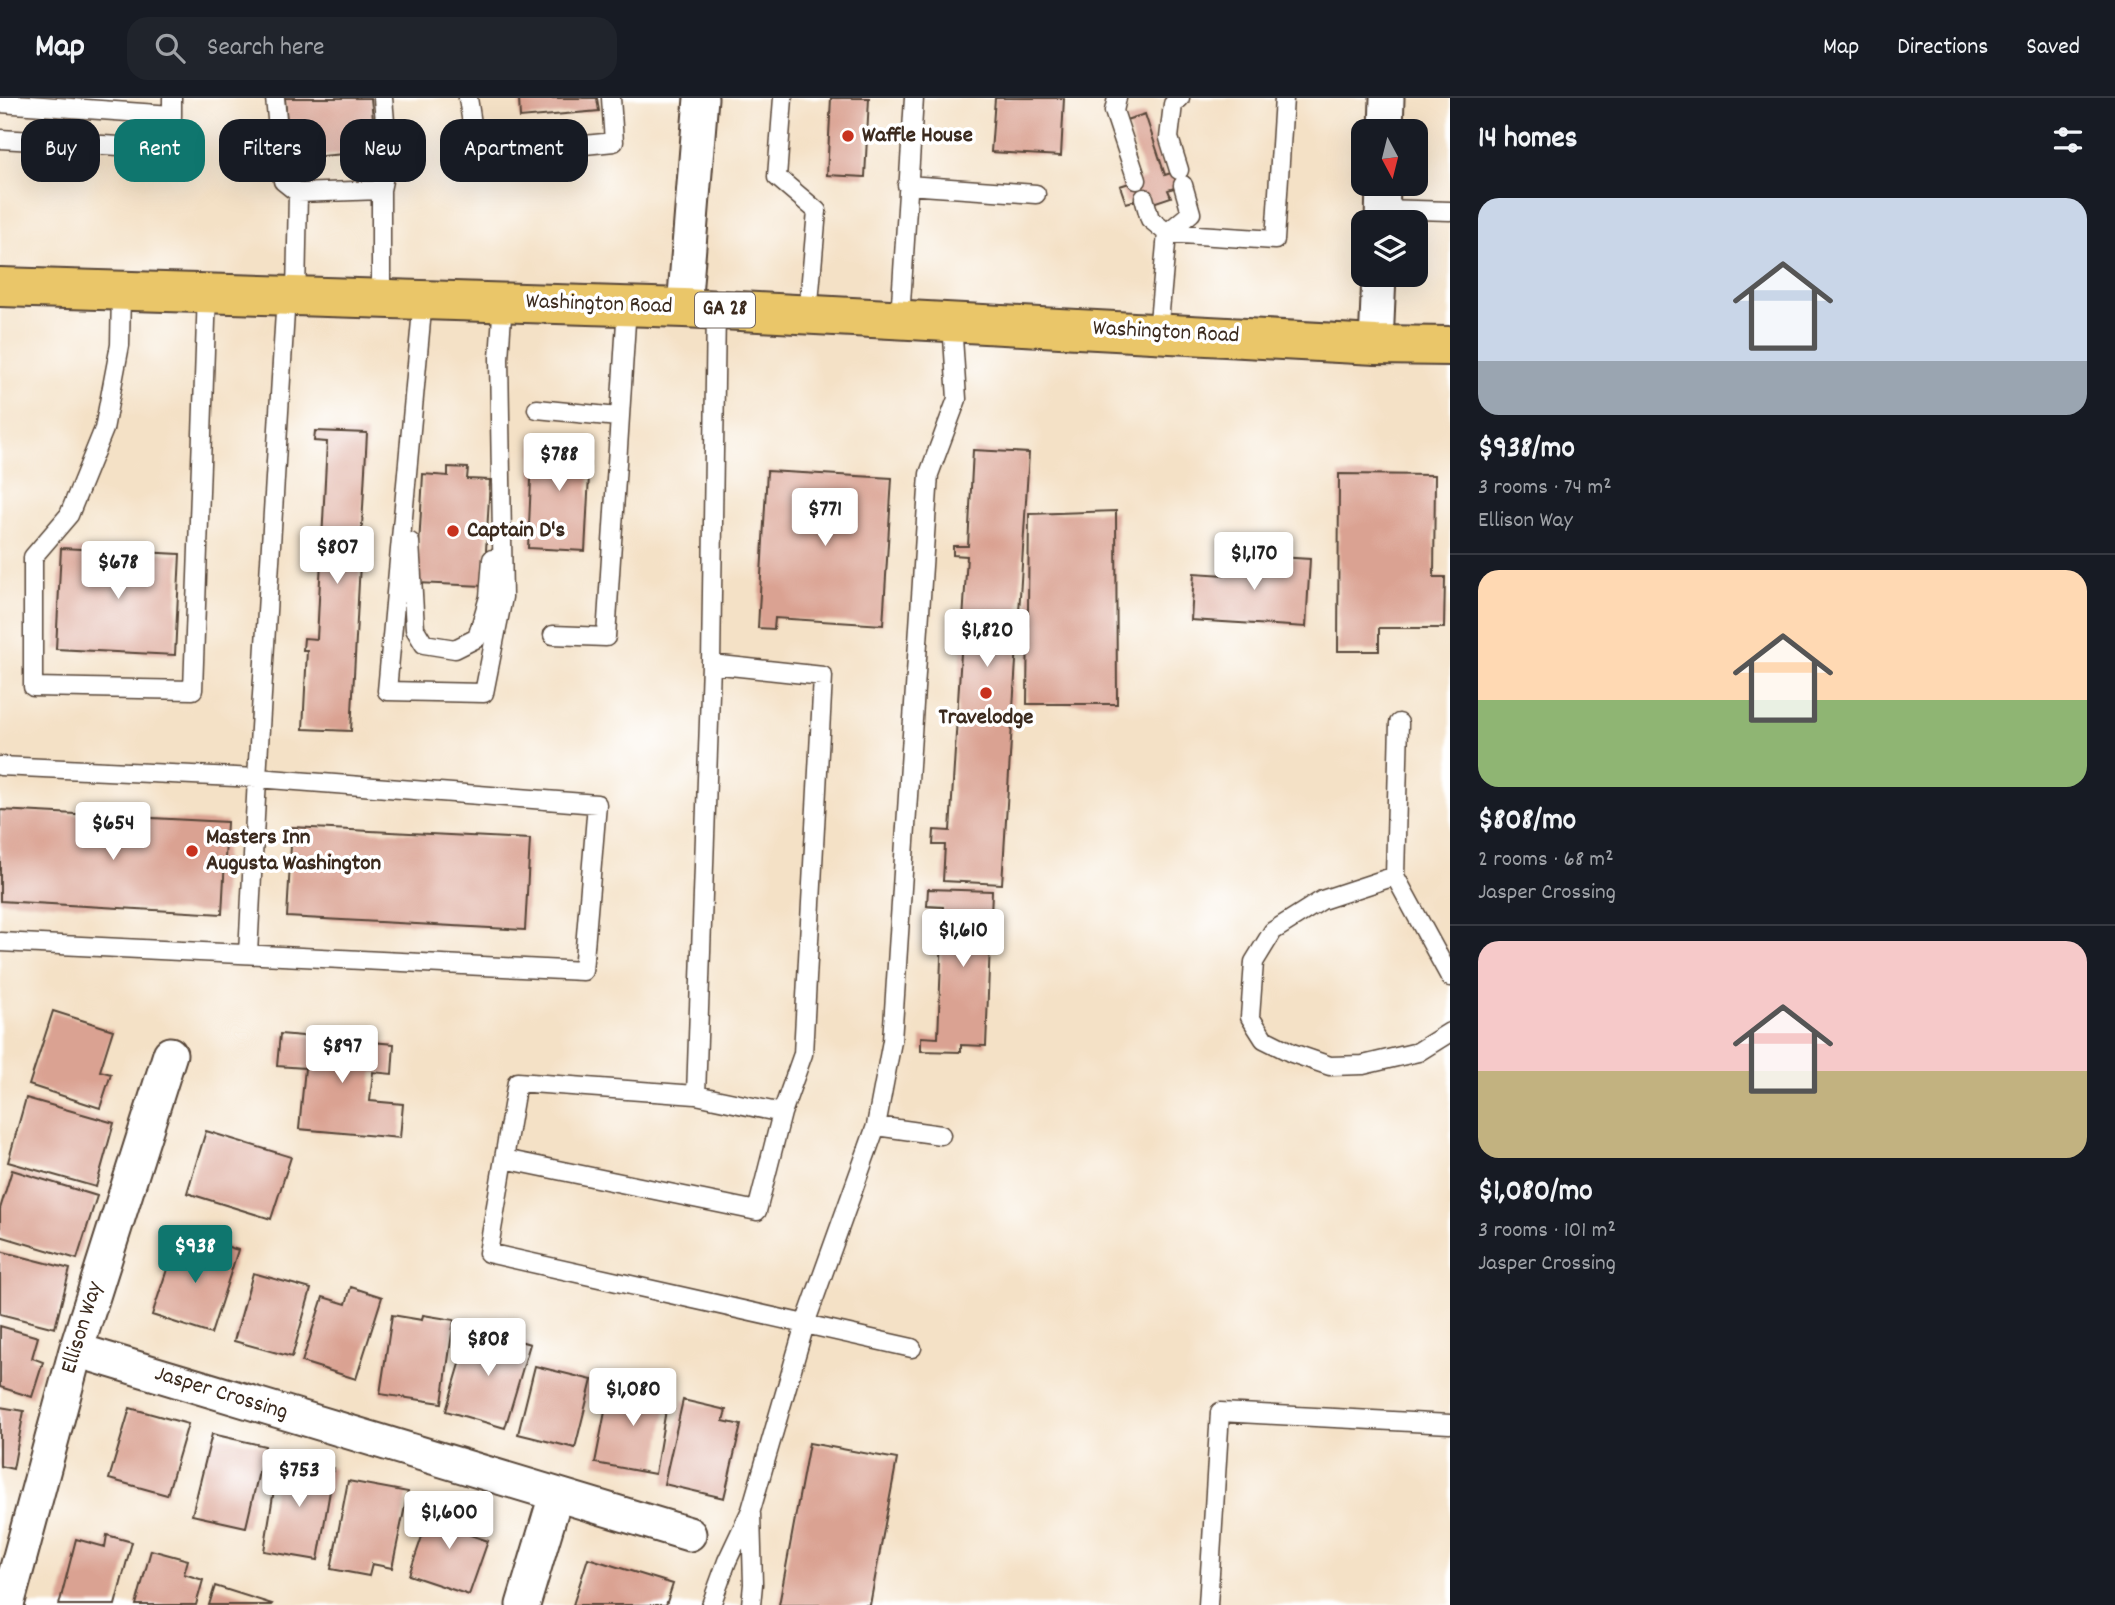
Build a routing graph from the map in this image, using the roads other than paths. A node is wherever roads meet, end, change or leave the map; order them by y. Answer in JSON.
{"nodes":[{"id":1,"x":275,"y":98,"type":"edge"},
{"id":2,"x":383,"y":98,"type":"edge"},
{"id":3,"x":468,"y":98,"type":"edge"},
{"id":4,"x":611,"y":98,"type":"edge"},
{"id":5,"x":701,"y":98,"type":"edge"},
{"id":6,"x":783,"y":98,"type":"edge"},
{"id":7,"x":914,"y":98,"type":"edge"},
{"id":8,"x":1117,"y":98,"type":"edge"},
{"id":9,"x":1180,"y":98,"type":"edge"},
{"id":10,"x":1284,"y":98,"type":"edge"},
{"id":11,"x":1387,"y":98,"type":"edge"},
{"id":12,"x":0,"y":103,"type":"edge"},
{"id":13,"x":172,"y":107,"type":"edge"},
{"id":14,"x":1386,"y":119,"type":"edge"},
{"id":15,"x":0,"y":139,"type":"edge"},
{"id":16,"x":1137,"y":180,"type":"dead end"},
{"id":17,"x":907,"y":185,"type":"junction"},
{"id":18,"x":381,"y":190,"type":"junction"},
{"id":19,"x":298,"y":193,"type":"junction"},
{"id":20,"x":1036,"y":194,"type":"dead end"},
{"id":21,"x":1144,"y":198,"type":"dead end"},
{"id":22,"x":1382,"y":205,"type":"edge"},
{"id":23,"x":1450,"y":211,"type":"edge"},
{"id":24,"x":1167,"y":233,"type":"junction"},
{"id":25,"x":0,"y":287,"type":"edge"},
{"id":26,"x":1378,"y":287,"type":"edge"},
{"id":27,"x":121,"y":291,"type":"junction"},
{"id":28,"x":207,"y":293,"type":"junction"},
{"id":29,"x":291,"y":295,"type":"junction"},
{"id":30,"x":381,"y":299,"type":"junction"},
{"id":31,"x":423,"y":299,"type":"junction"},
{"id":32,"x":503,"y":302,"type":"junction"},
{"id":33,"x":627,"y":306,"type":"junction"},
{"id":34,"x":700,"y":308,"type":"junction"},
{"id":35,"x":808,"y":314,"type":"junction"},
{"id":36,"x":900,"y":319,"type":"junction"},
{"id":37,"x":952,"y":322,"type":"junction"},
{"id":38,"x":1158,"y":333,"type":"junction"},
{"id":39,"x":1376,"y":345,"type":"junction"},
{"id":40,"x":1450,"y":346,"type":"edge"},
{"id":41,"x":537,"y":409,"type":"dead end"},
{"id":42,"x":618,"y":417,"type":"junction"},
{"id":43,"x":406,"y":490,"type":"junction"},
{"id":44,"x":502,"y":514,"type":"junction"},
{"id":45,"x":553,"y":635,"type":"dead end"},
{"id":46,"x":711,"y":664,"type":"junction"},
{"id":47,"x":1399,"y":723,"type":"dead end"},
{"id":48,"x":0,"y":766,"type":"edge"},
{"id":49,"x":257,"y":778,"type":"junction"},
{"id":50,"x":1395,"y":876,"type":"junction"},
{"id":51,"x":0,"y":942,"type":"edge"},
{"id":52,"x":248,"y":954,"type":"junction"},
{"id":53,"x":1450,"y":977,"type":"edge"},
{"id":54,"x":1450,"y":1032,"type":"edge"},
{"id":55,"x":170,"y":1054,"type":"dead end"},
{"id":56,"x":696,"y":1095,"type":"junction"},
{"id":57,"x":782,"y":1113,"type":"junction"},
{"id":58,"x":876,"y":1126,"type":"junction"},
{"id":59,"x":941,"y":1135,"type":"dead end"},
{"id":60,"x":504,"y":1159,"type":"junction"},
{"id":61,"x":805,"y":1324,"type":"junction"},
{"id":62,"x":912,"y":1348,"type":"dead end"},
{"id":63,"x":76,"y":1350,"type":"junction"},
{"id":64,"x":1450,"y":1424,"type":"edge"},
{"id":65,"x":556,"y":1495,"type":"junction"},
{"id":66,"x":751,"y":1510,"type":"junction"},
{"id":67,"x":689,"y":1534,"type":"dead end"},
{"id":68,"x":7,"y":1605,"type":"edge"},
{"id":69,"x":523,"y":1605,"type":"edge"},
{"id":70,"x":711,"y":1605,"type":"edge"},
{"id":71,"x":751,"y":1605,"type":"edge"},
{"id":72,"x":1208,"y":1605,"type":"edge"}],
"edges":[{"from":1,"to":19,"type":"lane"},
{"from":2,"to":18,"type":"lane"},
{"from":3,"to":4,"type":"lane"},
{"from":5,"to":34,"type":"street"},
{"from":6,"to":35,"type":"lane"},
{"from":7,"to":17,"type":"lane"},
{"from":8,"to":16,"type":"lane"},
{"from":9,"to":24,"type":"lane"},
{"from":10,"to":24,"type":"lane"},
{"from":11,"to":14,"type":"street"},
{"from":12,"to":13,"type":"lane"},
{"from":13,"to":15,"type":"lane"},
{"from":17,"to":20,"type":"lane"},
{"from":17,"to":36,"type":"lane"},
{"from":18,"to":19,"type":"lane"},
{"from":18,"to":30,"type":"lane"},
{"from":19,"to":29,"type":"lane"},
{"from":21,"to":24,"type":"lane"},
{"from":22,"to":23,"type":"lane"},
{"from":24,"to":38,"type":"lane"},
{"from":25,"to":27,"type":"main road","name":"Washington Road","number":"GA 28"},
{"from":26,"to":39,"type":"street"},
{"from":27,"to":28,"type":"main road","name":"Washington Road","number":"GA 28"},
{"from":27,"to":28,"type":"lane"},
{"from":28,"to":29,"type":"main road","name":"Washington Road","number":"GA 28"},
{"from":29,"to":30,"type":"main road","name":"Washington Road","number":"GA 28"},
{"from":29,"to":49,"type":"lane"},
{"from":30,"to":31,"type":"main road","name":"Washington Road","number":"GA 28"},
{"from":31,"to":32,"type":"main road","name":"Washington Road","number":"GA 28"},
{"from":31,"to":43,"type":"lane"},
{"from":32,"to":33,"type":"main road","name":"Washington Road","number":"GA 28"},
{"from":32,"to":44,"type":"lane"},
{"from":33,"to":34,"type":"main road","name":"Washington Road","number":"GA 28"},
{"from":33,"to":42,"type":"lane"},
{"from":34,"to":35,"type":"main road","name":"Washington Road","number":"GA 28"},
{"from":34,"to":46,"type":"lane"},
{"from":35,"to":36,"type":"main road","name":"Washington Road","number":"GA 28"},
{"from":36,"to":37,"type":"main road","name":"Washington Road","number":"GA 28"},
{"from":37,"to":38,"type":"main road","name":"Washington Road","number":"GA 28"},
{"from":37,"to":58,"type":"lane"},
{"from":38,"to":39,"type":"main road","name":"Washington Road","number":"GA 28"},
{"from":39,"to":40,"type":"main road","name":"Washington Road","number":"GA 28"},
{"from":41,"to":42,"type":"lane"},
{"from":42,"to":45,"type":"lane"},
{"from":43,"to":44,"type":"lane"},
{"from":43,"to":44,"type":"lane"},
{"from":46,"to":56,"type":"lane"},
{"from":46,"to":57,"type":"lane"},
{"from":47,"to":50,"type":"lane"},
{"from":48,"to":49,"type":"lane"},
{"from":49,"to":52,"type":"lane"},
{"from":49,"to":52,"type":"lane"},
{"from":50,"to":53,"type":"lane"},
{"from":50,"to":54,"type":"lane"},
{"from":51,"to":52,"type":"lane"},
{"from":55,"to":63,"type":"street","name":"Ellison Way"},
{"from":56,"to":57,"type":"lane"},
{"from":56,"to":60,"type":"lane"},
{"from":57,"to":60,"type":"lane"},
{"from":58,"to":59,"type":"lane"},
{"from":58,"to":61,"type":"lane"},
{"from":60,"to":61,"type":"lane"},
{"from":61,"to":62,"type":"lane"},
{"from":61,"to":66,"type":"lane"},
{"from":63,"to":65,"type":"street","name":"Jasper Crossing"},
{"from":63,"to":68,"type":"street","name":"Ellison Way"},
{"from":64,"to":72,"type":"lane"},
{"from":65,"to":67,"type":"street","name":"Jasper Crossing"},
{"from":65,"to":69,"type":"street"},
{"from":66,"to":70,"type":"lane"},
{"from":66,"to":71,"type":"lane"}]}
